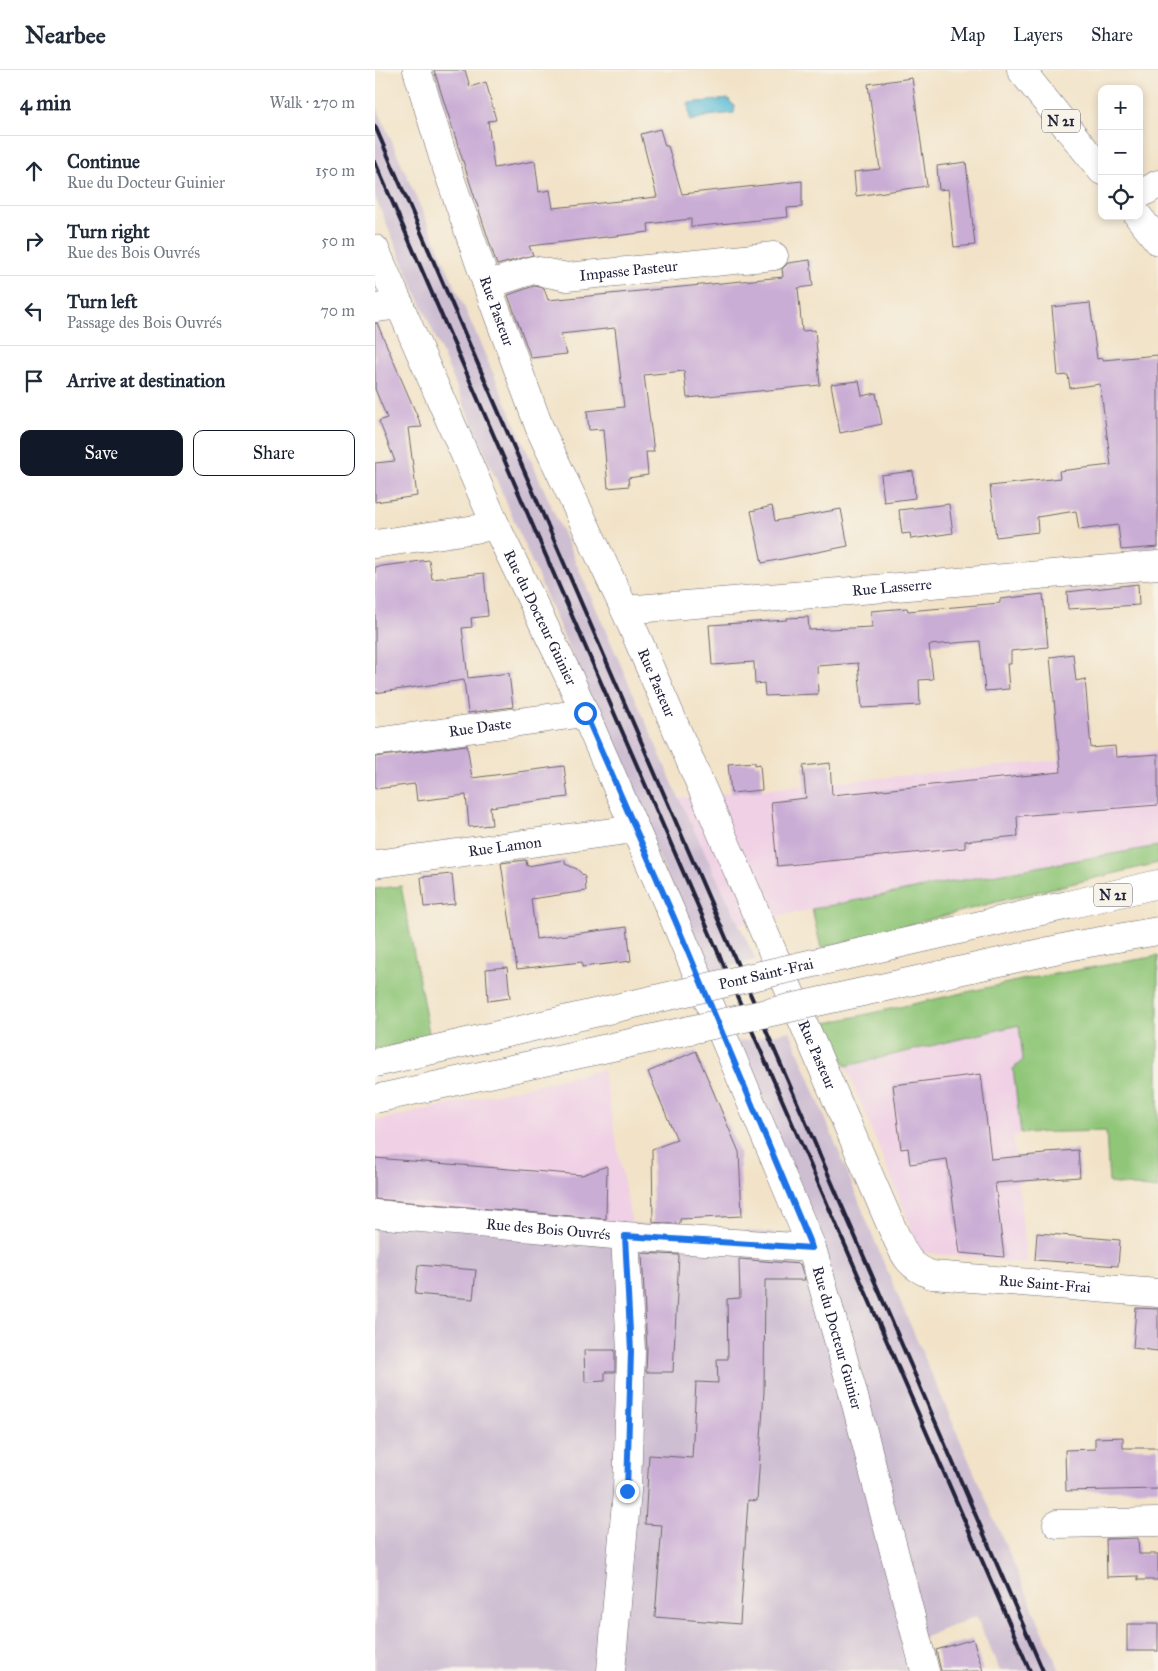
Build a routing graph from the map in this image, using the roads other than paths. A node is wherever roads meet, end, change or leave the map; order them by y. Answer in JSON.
{"nodes":[{"id":1,"x":417,"y":70,"type":"edge"},
{"id":2,"x":1021,"y":70,"type":"edge"},
{"id":3,"x":1098,"y":166,"type":"edge"},
{"id":4,"x":1158,"y":184,"type":"edge"},
{"id":5,"x":1143,"y":193,"type":"edge"},
{"id":6,"x":1141,"y":220,"type":"edge"},
{"id":7,"x":1158,"y":241,"type":"edge"},
{"id":8,"x":375,"y":249,"type":"edge"},
{"id":9,"x":774,"y":256,"type":"dead end"},
{"id":10,"x":487,"y":285,"type":"junction"},
{"id":11,"x":387,"y":306,"type":"edge"},
{"id":12,"x":496,"y":526,"type":"junction"},
{"id":13,"x":375,"y":544,"type":"edge"},
{"id":14,"x":1158,"y":565,"type":"edge"},
{"id":15,"x":625,"y":610,"type":"junction"},
{"id":16,"x":585,"y":713,"type":"junction"},
{"id":17,"x":375,"y":742,"type":"edge"},
{"id":18,"x":635,"y":829,"type":"junction"},
{"id":19,"x":375,"y":864,"type":"edge"},
{"id":20,"x":1158,"y":884,"type":"edge"},
{"id":21,"x":1158,"y":931,"type":"edge"},
{"id":22,"x":375,"y":1063,"type":"edge"},
{"id":23,"x":375,"y":1099,"type":"edge"},
{"id":24,"x":375,"y":1214,"type":"edge"},
{"id":25,"x":625,"y":1236,"type":"junction"},
{"id":26,"x":812,"y":1248,"type":"junction"},
{"id":27,"x":932,"y":1275,"type":"joint"},
{"id":28,"x":1158,"y":1293,"type":"edge"},
{"id":29,"x":1158,"y":1522,"type":"edge"},
{"id":30,"x":1057,"y":1524,"type":"dead end"},
{"id":31,"x":611,"y":1671,"type":"edge"},
{"id":32,"x":925,"y":1671,"type":"edge"}],
"edges":[{"from":1,"to":10,"type":"street","name":"Rue Pasteur"},
{"from":2,"to":3,"type":"street","number":"N 21"},
{"from":4,"to":5,"type":"street"},
{"from":6,"to":7,"type":"street"},
{"from":8,"to":11,"type":"street","name":"Rue du Docteur Guinier"},
{"from":9,"to":10,"type":"street","name":"Impasse Pasteur"},
{"from":10,"to":15,"type":"street","name":"Rue Pasteur"},
{"from":11,"to":12,"type":"street","name":"Rue du Docteur Guinier"},
{"from":12,"to":13,"type":"street"},
{"from":12,"to":16,"type":"street","name":"Rue du Docteur Guinier"},
{"from":14,"to":15,"type":"street","name":"Rue Lasserre"},
{"from":15,"to":27,"type":"street","name":"Rue Pasteur"},
{"from":16,"to":17,"type":"street","name":"Rue Daste"},
{"from":16,"to":18,"type":"street","name":"Rue du Docteur Guinier"},
{"from":18,"to":19,"type":"street","name":"Rue Lamon"},
{"from":18,"to":26,"type":"street","name":"Rue du Docteur Guinier"},
{"from":20,"to":22,"type":"street","name":"Pont Saint-Frai","number":"N 21","bridge":true},
{"from":21,"to":23,"type":"street","bridge":true},
{"from":24,"to":25,"type":"street","name":"Rue des Bois Ouvrés"},
{"from":25,"to":26,"type":"street","name":"Rue des Bois Ouvrés"},
{"from":25,"to":31,"type":"street"},
{"from":26,"to":32,"type":"street","name":"Rue du Docteur Guinier"},
{"from":27,"to":28,"type":"street","name":"Rue Saint-Frai"},
{"from":29,"to":30,"type":"street"}]}
